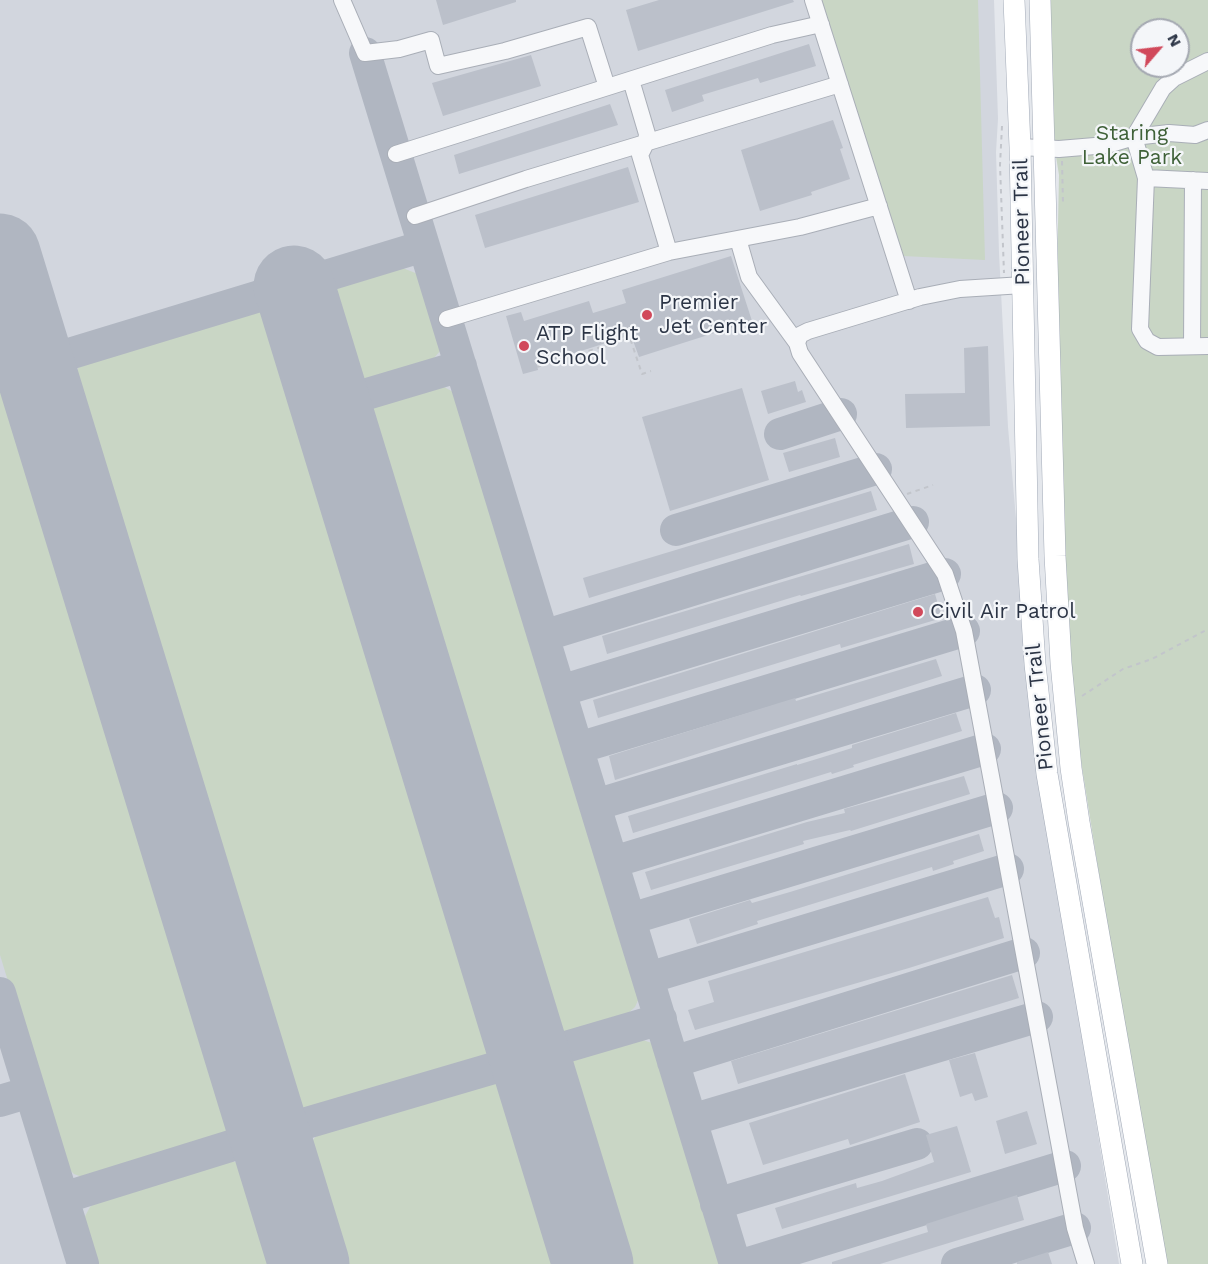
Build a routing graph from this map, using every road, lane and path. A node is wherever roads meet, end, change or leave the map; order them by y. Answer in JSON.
{"nodes":[{"id":1,"x":342,"y":0,"type":"edge"},
{"id":2,"x":813,"y":0,"type":"edge"},
{"id":3,"x":1014,"y":0,"type":"edge"},
{"id":4,"x":1040,"y":0,"type":"edge"},
{"id":5,"x":821,"y":24,"type":"junction"},
{"id":6,"x":1208,"y":61,"type":"edge"},
{"id":7,"x":631,"y":80,"type":"junction"},
{"id":8,"x":840,"y":84,"type":"junction"},
{"id":9,"x":607,"y":87,"type":"junction"},
{"id":10,"x":1155,"y":103,"type":"junction"},
{"id":11,"x":1208,"y":130,"type":"edge"},
{"id":12,"x":1170,"y":134,"type":"junction"},
{"id":13,"x":1134,"y":137,"type":"junction"},
{"id":14,"x":646,"y":143,"type":"junction"},
{"id":15,"x":1020,"y":147,"type":"junction"},
{"id":16,"x":1052,"y":149,"type":"junction"},
{"id":17,"x":396,"y":154,"type":"dead end"},
{"id":18,"x":1146,"y":178,"type":"junction"},
{"id":19,"x":1200,"y":180,"type":"edge"},
{"id":20,"x":879,"y":206,"type":"junction"},
{"id":21,"x":1063,"y":207,"type":"dead end"},
{"id":22,"x":415,"y":216,"type":"dead end"},
{"id":23,"x":738,"y":239,"type":"junction"},
{"id":24,"x":669,"y":252,"type":"junction"},
{"id":25,"x":1023,"y":285,"type":"junction"},
{"id":26,"x":909,"y":301,"type":"junction"},
{"id":27,"x":447,"y":319,"type":"dead end"},
{"id":28,"x":797,"y":343,"type":"junction"},
{"id":29,"x":1200,"y":346,"type":"edge"},
{"id":30,"x":537,"y":367,"type":"dead end"},
{"id":31,"x":651,"y":371,"type":"dead end"},
{"id":32,"x":933,"y":485,"type":"dead end"},
{"id":33,"x":896,"y":497,"type":"junction"},
{"id":34,"x":1208,"y":628,"type":"edge"},
{"id":35,"x":1077,"y":699,"type":"dead end"},
{"id":36,"x":1086,"y":1264,"type":"edge"},
{"id":37,"x":1132,"y":1264,"type":"edge"},
{"id":38,"x":1157,"y":1264,"type":"edge"}],
"edges":[{"from":1,"to":9,"type":"lane"},
{"from":2,"to":5,"type":"lane"},
{"from":3,"to":15,"type":"main road","name":"Pioneer Trail"},
{"from":4,"to":16,"type":"main road","name":"Pioneer Trail"},
{"from":5,"to":7,"type":"lane"},
{"from":5,"to":8,"type":"lane"},
{"from":6,"to":10,"type":"lane"},
{"from":7,"to":9,"type":"lane"},
{"from":7,"to":14,"type":"lane"},
{"from":8,"to":14,"type":"lane"},
{"from":8,"to":20,"type":"lane"},
{"from":9,"to":17,"type":"lane"},
{"from":10,"to":12,"type":"lane"},
{"from":10,"to":13,"type":"lane"},
{"from":11,"to":12,"type":"lane"},
{"from":12,"to":13,"type":"lane"},
{"from":13,"to":16,"type":"lane"},
{"from":13,"to":18,"type":"lane"},
{"from":14,"to":22,"type":"lane"},
{"from":14,"to":24,"type":"lane"},
{"from":15,"to":16,"type":"lane"},
{"from":15,"to":25,"type":"main road","name":"Pioneer Trail"},
{"from":16,"to":21,"type":"path"},
{"from":16,"to":38,"type":"main road","name":"Pioneer Trail"},
{"from":18,"to":19,"type":"lane"},
{"from":18,"to":29,"type":"lane"},
{"from":19,"to":29,"type":"lane"},
{"from":20,"to":23,"type":"lane"},
{"from":20,"to":26,"type":"lane"},
{"from":23,"to":24,"type":"lane"},
{"from":23,"to":28,"type":"lane"},
{"from":24,"to":27,"type":"lane"},
{"from":25,"to":26,"type":"lane"},
{"from":25,"to":37,"type":"main road","name":"Pioneer Trail"},
{"from":26,"to":28,"type":"lane"},
{"from":28,"to":33,"type":"lane"},
{"from":30,"to":31,"type":"path"},
{"from":32,"to":33,"type":"path"},
{"from":33,"to":36,"type":"lane"},
{"from":34,"to":35,"type":"path"}]}
